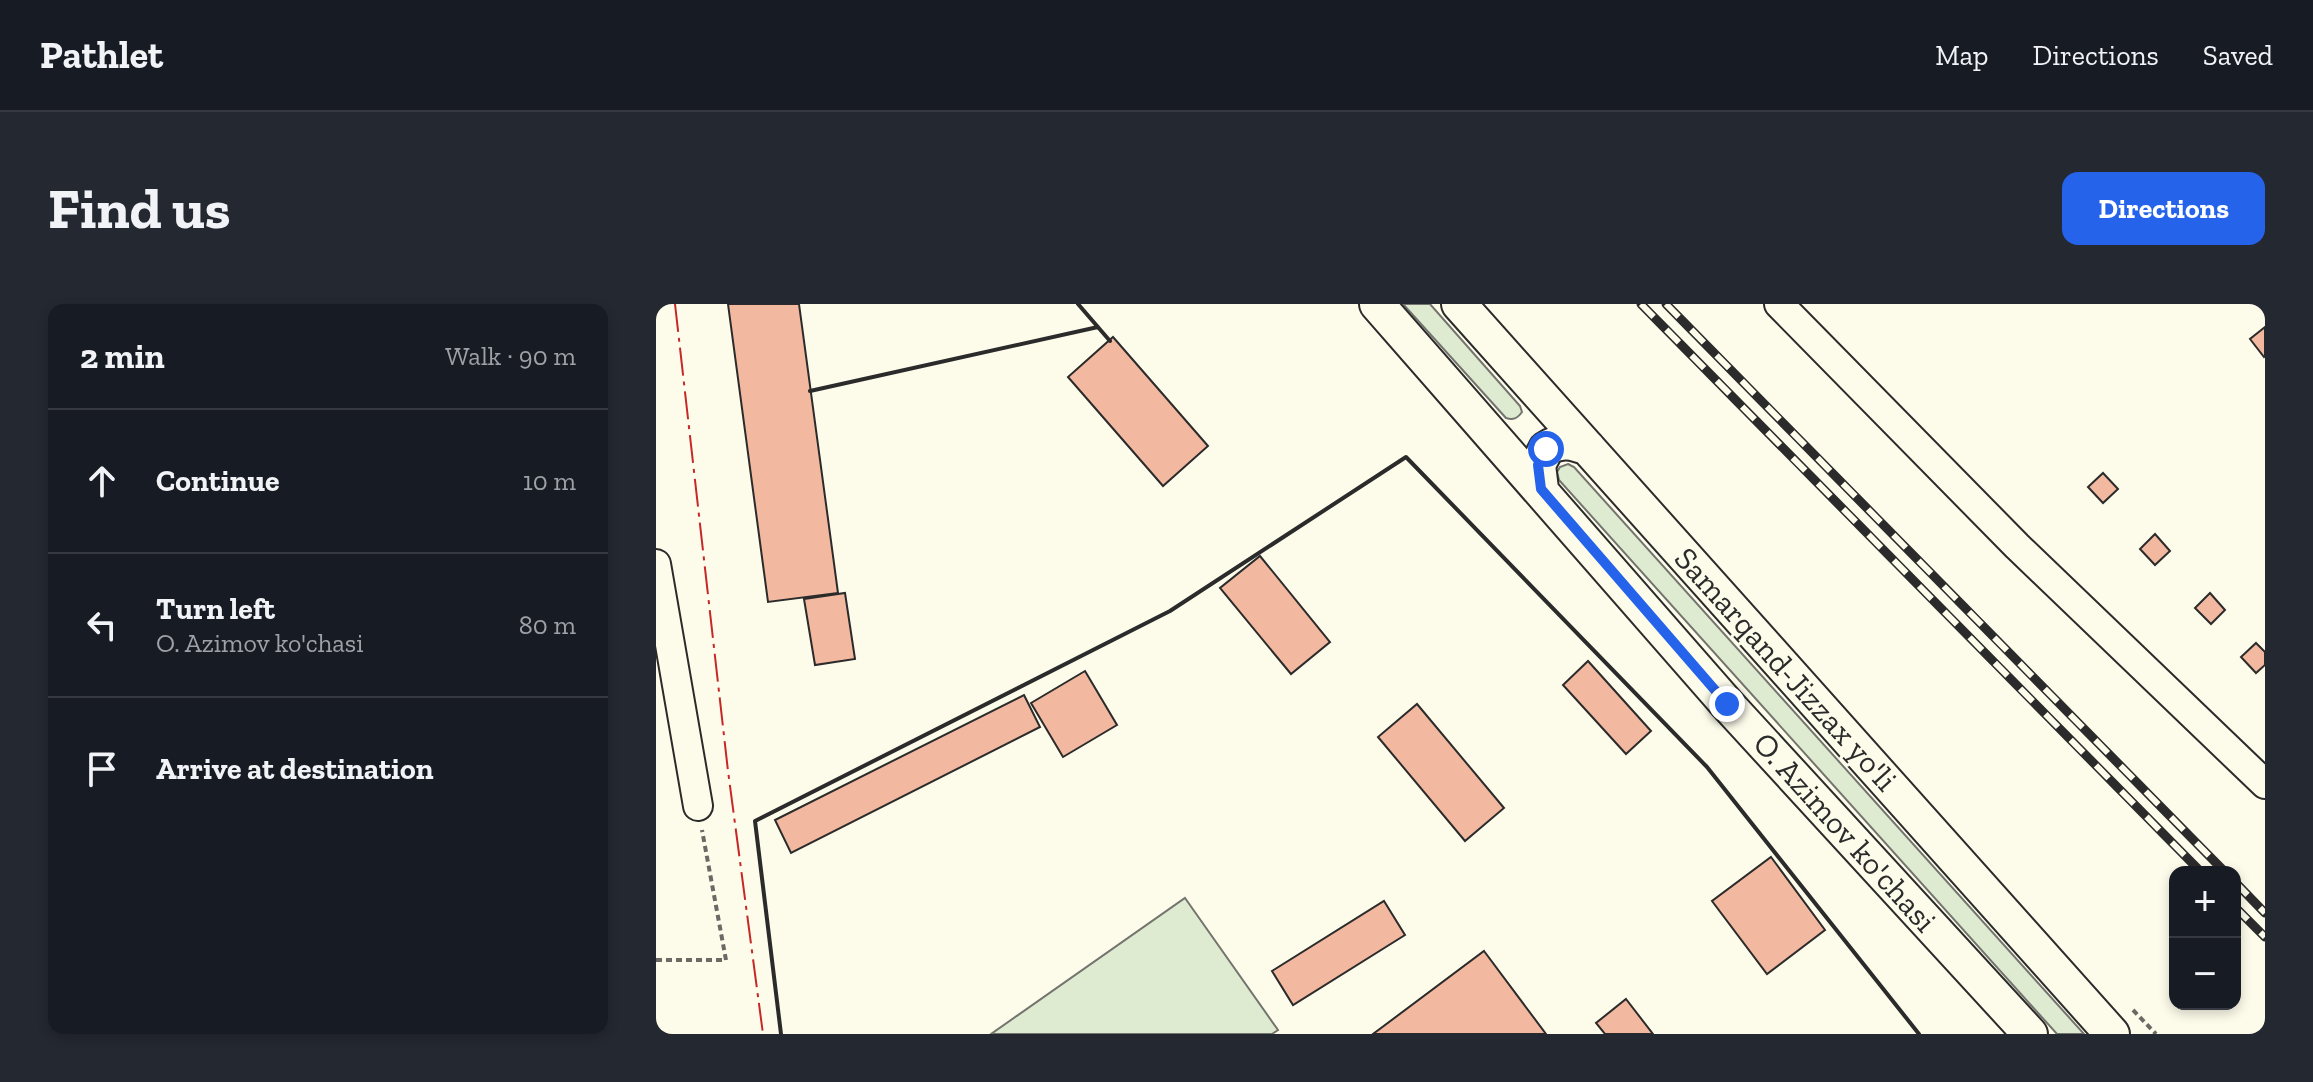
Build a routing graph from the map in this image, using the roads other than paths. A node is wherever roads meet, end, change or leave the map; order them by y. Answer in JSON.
{"nodes":[{"id":1,"x":1377,"y":304,"type":"edge"},
{"id":2,"x":1459,"y":304,"type":"edge"},
{"id":3,"x":1779,"y":304,"type":"edge"},
{"id":4,"x":1588,"y":448,"type":"junction"},
{"id":5,"x":1541,"y":489,"type":"junction"},
{"id":6,"x":656,"y":564,"type":"edge"},
{"id":7,"x":2265,"y":784,"type":"edge"},
{"id":8,"x":698,"y":806,"type":"road end"},
{"id":9,"x":2030,"y":1034,"type":"edge"},
{"id":10,"x":2112,"y":1034,"type":"edge"}],
"edges":[{"from":1,"to":5,"type":"main road","name":"O. Azimov ko'chasi"},
{"from":2,"to":4,"type":"main road","name":"Samarqand-Jizzax yo'li"},
{"from":3,"to":7,"type":"street"},
{"from":4,"to":5,"type":"main road"},
{"from":4,"to":10,"type":"main road","name":"Samarqand-Jizzax yo'li"},
{"from":5,"to":9,"type":"main road","name":"O. Azimov ko'chasi"},
{"from":6,"to":8,"type":"street"}]}
